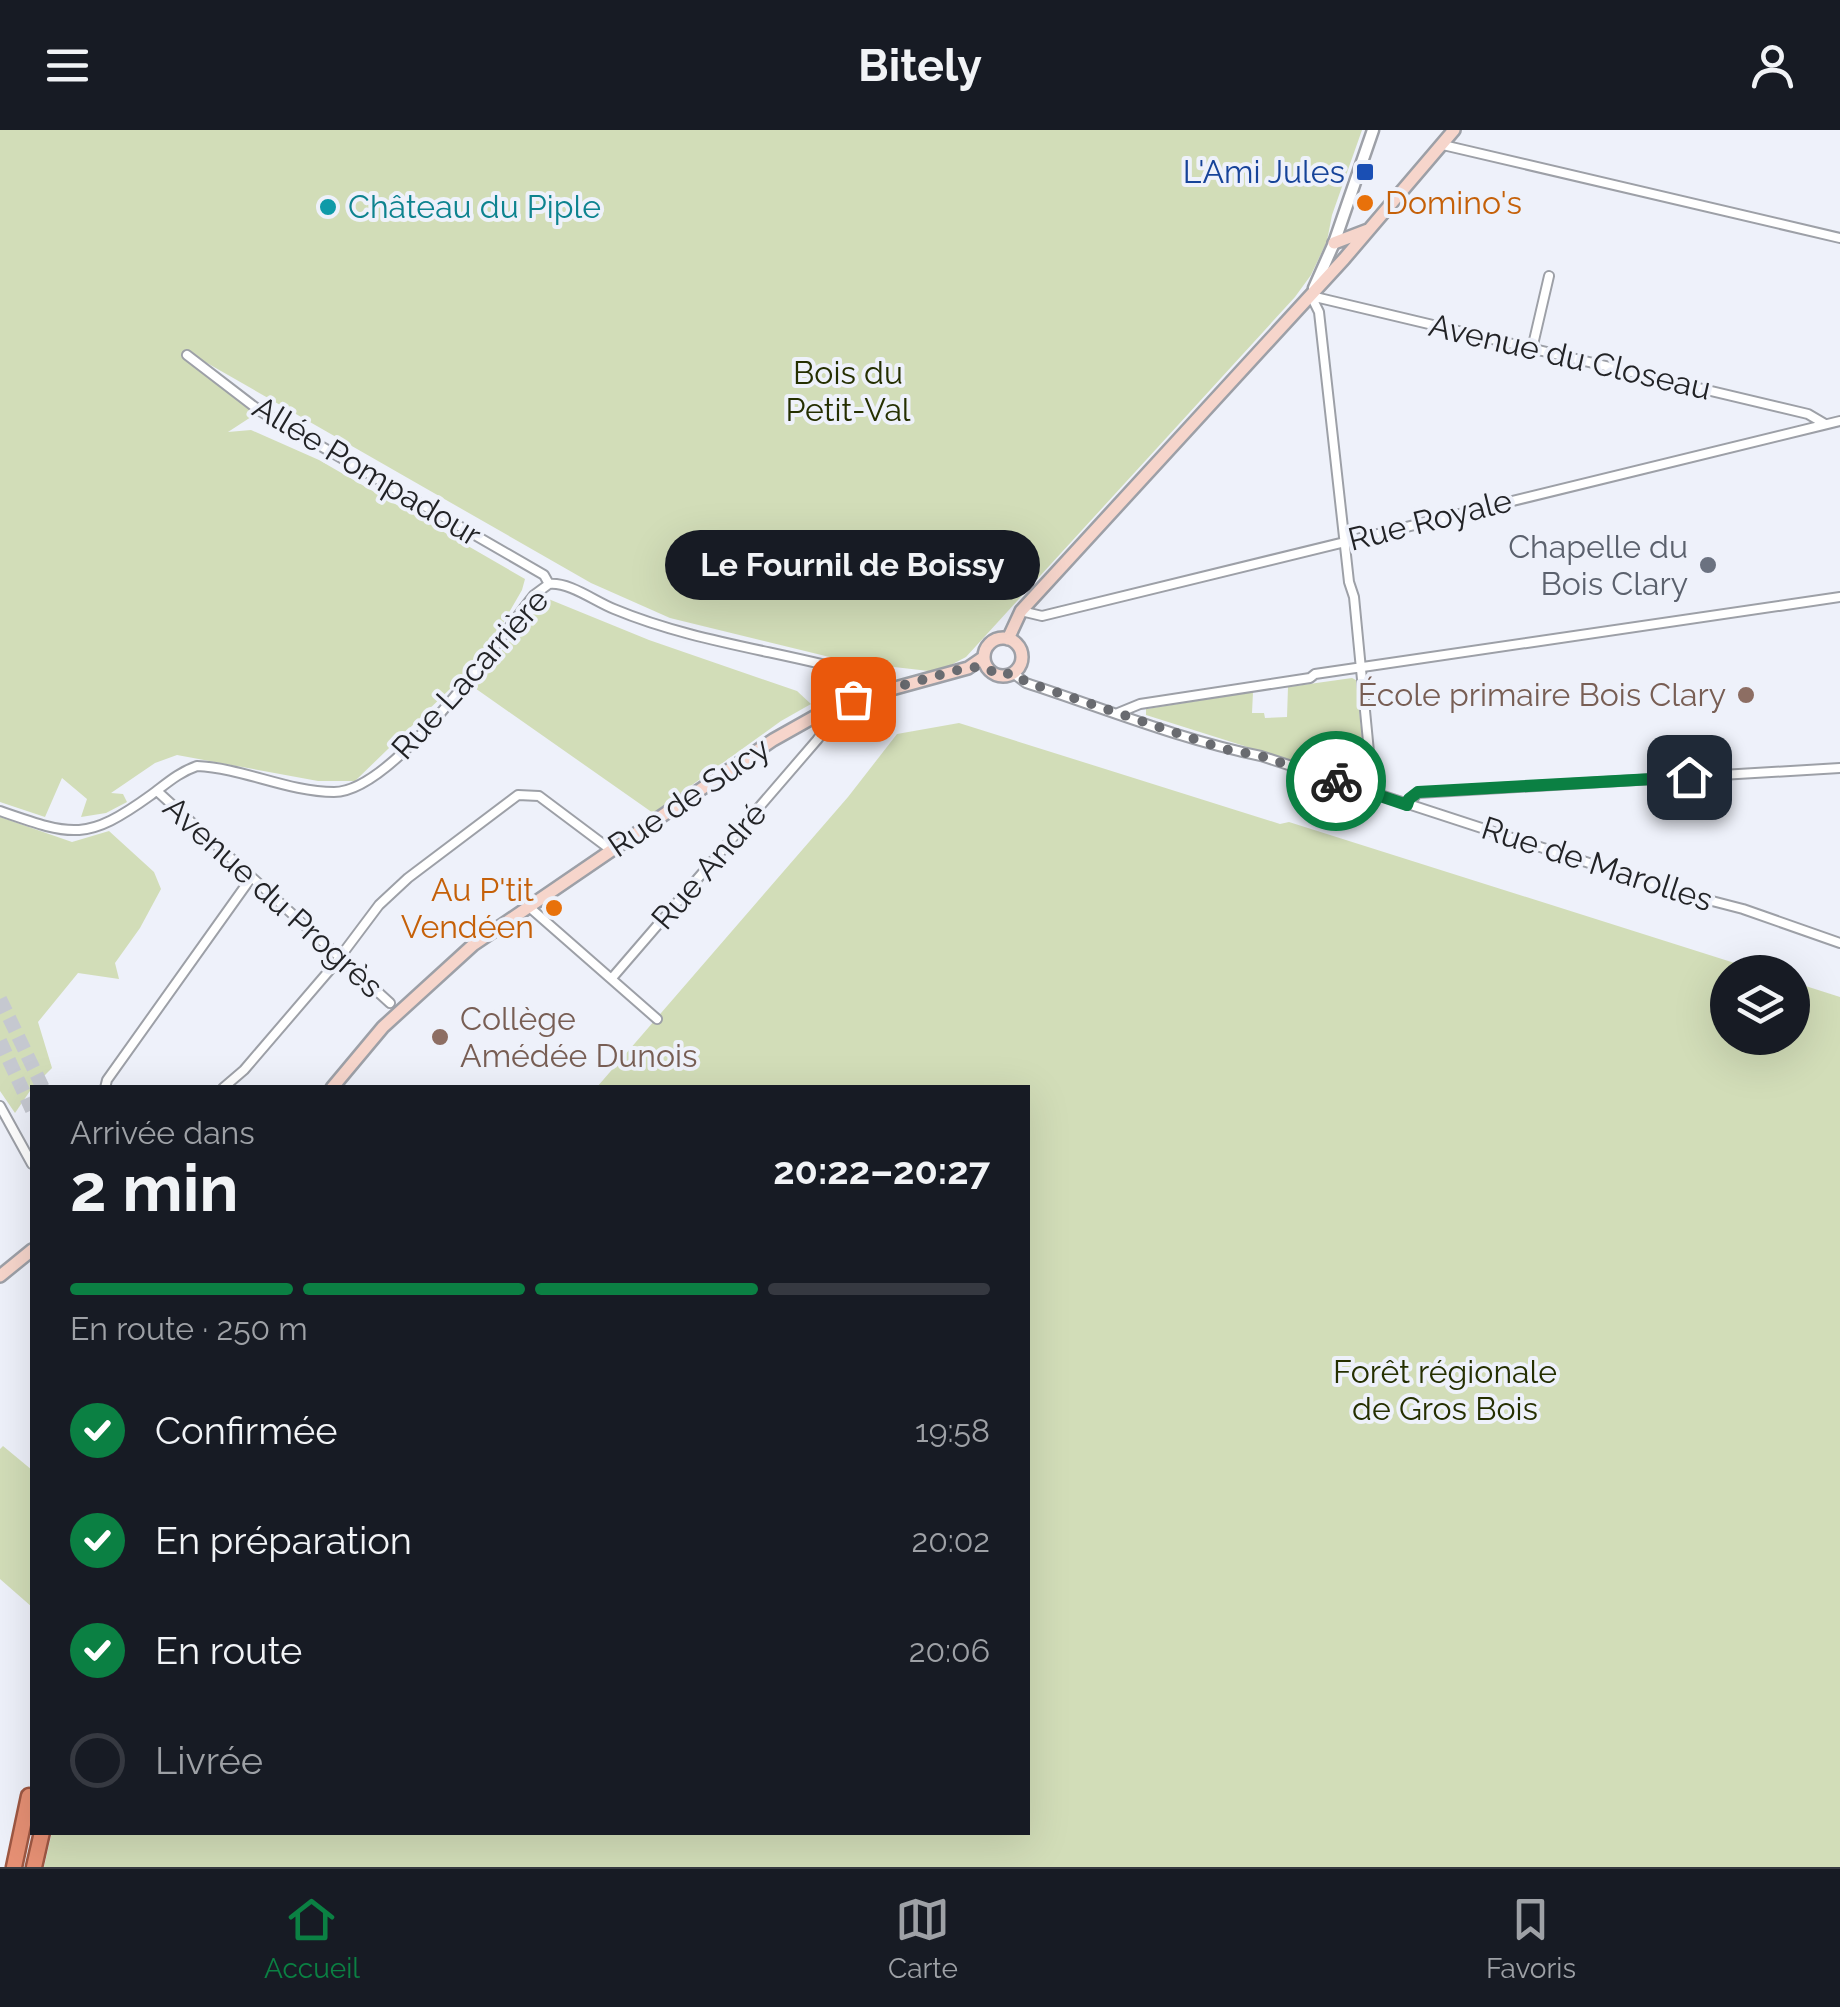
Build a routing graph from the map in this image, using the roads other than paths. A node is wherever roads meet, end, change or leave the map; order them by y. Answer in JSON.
{"nodes":[{"id":1,"x":1372,"y":130,"type":"edge"},
{"id":2,"x":1454,"y":130,"type":"edge"},
{"id":3,"x":1443,"y":145,"type":"junction"},
{"id":4,"x":1344,"y":212,"type":"junction"},
{"id":5,"x":1368,"y":230,"type":"junction"},
{"id":6,"x":1350,"y":235,"type":"junction"},
{"id":7,"x":1840,"y":238,"type":"edge"},
{"id":8,"x":1334,"y":243,"type":"junction"},
{"id":9,"x":1344,"y":259,"type":"junction"},
{"id":10,"x":1549,"y":276,"type":"dead end"},
{"id":11,"x":1311,"y":296,"type":"junction"},
{"id":12,"x":1532,"y":349,"type":"junction"},
{"id":13,"x":187,"y":354,"type":"dead end"},
{"id":14,"x":1840,"y":421,"type":"edge"},
{"id":15,"x":1826,"y":424,"type":"junction"},
{"id":16,"x":1346,"y":541,"type":"junction"},
{"id":17,"x":549,"y":584,"type":"junction"},
{"id":18,"x":1840,"y":597,"type":"edge"},
{"id":19,"x":1021,"y":611,"type":"junction"},
{"id":20,"x":1008,"y":639,"type":"junction"},
{"id":21,"x":986,"y":662,"type":"junction"},
{"id":22,"x":1361,"y":669,"type":"junction"},
{"id":23,"x":839,"y":670,"type":"junction"},
{"id":24,"x":1014,"y":673,"type":"junction"},
{"id":25,"x":885,"y":691,"type":"junction"},
{"id":26,"x":853,"y":699,"type":"junction"},
{"id":27,"x":837,"y":704,"type":"junction"},
{"id":28,"x":1118,"y":712,"type":"junction"},
{"id":29,"x":1840,"y":768,"type":"edge"},
{"id":30,"x":157,"y":790,"type":"junction"},
{"id":31,"x":1373,"y":793,"type":"junction"},
{"id":32,"x":1407,"y":805,"type":"junction"},
{"id":33,"x":0,"y":811,"type":"edge"},
{"id":34,"x":612,"y":850,"type":"junction"},
{"id":35,"x":251,"y":878,"type":"junction"},
{"id":36,"x":528,"y":906,"type":"junction"},
{"id":37,"x":1840,"y":944,"type":"edge"},
{"id":38,"x":340,"y":956,"type":"junction"},
{"id":39,"x":612,"y":978,"type":"junction"},
{"id":40,"x":390,"y":1002,"type":"dead end"},
{"id":41,"x":657,"y":1019,"type":"dead end"},
{"id":42,"x":107,"y":1085,"type":"edge"},
{"id":43,"x":227,"y":1085,"type":"edge"},
{"id":44,"x":335,"y":1085,"type":"edge"},
{"id":45,"x":0,"y":1106,"type":"edge"},
{"id":46,"x":30,"y":1160,"type":"edge"},
{"id":47,"x":30,"y":1252,"type":"edge"},
{"id":48,"x":0,"y":1276,"type":"edge"},
{"id":49,"x":29,"y":1796,"type":"dead end"},
{"id":50,"x":41,"y":1835,"type":"edge"},
{"id":51,"x":14,"y":1867,"type":"edge"},
{"id":52,"x":34,"y":1867,"type":"edge"}],
"edges":[{"from":1,"to":4,"type":"street"},
{"from":2,"to":3,"type":"main road"},
{"from":3,"to":5,"type":"main road"},
{"from":3,"to":7,"type":"street"},
{"from":4,"to":6,"type":"street"},
{"from":4,"to":8,"type":"street"},
{"from":5,"to":6,"type":"main road"},
{"from":5,"to":9,"type":"main road"},
{"from":6,"to":8,"type":"main road"},
{"from":6,"to":9,"type":"street"},
{"from":8,"to":11,"type":"street"},
{"from":9,"to":11,"type":"main road"},
{"from":10,"to":12,"type":"street"},
{"from":11,"to":12,"type":"street","name":"Avenue du Closeau"},
{"from":11,"to":16,"type":"street"},
{"from":11,"to":19,"type":"main road"},
{"from":12,"to":15,"type":"street","name":"Avenue du Closeau"},
{"from":13,"to":17,"type":"street","name":"Allée Pompadour"},
{"from":14,"to":15,"type":"street","name":"Rue Royale"},
{"from":15,"to":16,"type":"street","name":"Rue Royale"},
{"from":16,"to":19,"type":"street","name":"Rue Royale"},
{"from":16,"to":22,"type":"street"},
{"from":17,"to":23,"type":"street","name":"Rue Lacarrière"},
{"from":17,"to":30,"type":"street","name":"Rue Lacarrière"},
{"from":18,"to":22,"type":"street"},
{"from":19,"to":20,"type":"main road"},
{"from":20,"to":21,"type":"main road"},
{"from":20,"to":24,"type":"main road"},
{"from":21,"to":24,"type":"main road"},
{"from":21,"to":25,"type":"main road","name":"Rue de Sucy"},
{"from":22,"to":28,"type":"street"},
{"from":22,"to":31,"type":"street"},
{"from":23,"to":25,"type":"street","name":"Rue Lacarrière"},
{"from":23,"to":26,"type":"street"},
{"from":24,"to":28,"type":"street","name":"Rue de Marolles"},
{"from":25,"to":26,"type":"main road","name":"Rue de Sucy"},
{"from":26,"to":27,"type":"main road","name":"Rue de Sucy"},
{"from":27,"to":34,"type":"main road","name":"Rue de Sucy"},
{"from":27,"to":39,"type":"street","name":"Rue André"},
{"from":28,"to":31,"type":"street","name":"Rue de Marolles"},
{"from":29,"to":32,"type":"street"},
{"from":30,"to":33,"type":"street","name":"Rue Lacarrière"},
{"from":30,"to":35,"type":"street","name":"Avenue du Progrès"},
{"from":31,"to":32,"type":"street","name":"Rue de Marolles"},
{"from":32,"to":37,"type":"street","name":"Rue de Marolles"},
{"from":34,"to":36,"type":"main road","name":"Rue de Sucy"},
{"from":34,"to":38,"type":"street"},
{"from":35,"to":38,"type":"street","name":"Avenue du Progrès"},
{"from":35,"to":42,"type":"street"},
{"from":36,"to":39,"type":"street"},
{"from":36,"to":44,"type":"main road","name":"Rue de Sucy"},
{"from":38,"to":40,"type":"street","name":"Avenue du Progrès"},
{"from":38,"to":43,"type":"street"},
{"from":39,"to":41,"type":"street"},
{"from":45,"to":46,"type":"street"},
{"from":47,"to":48,"type":"main road"},
{"from":49,"to":51,"type":"highway"},
{"from":50,"to":52,"type":"highway"}]}
